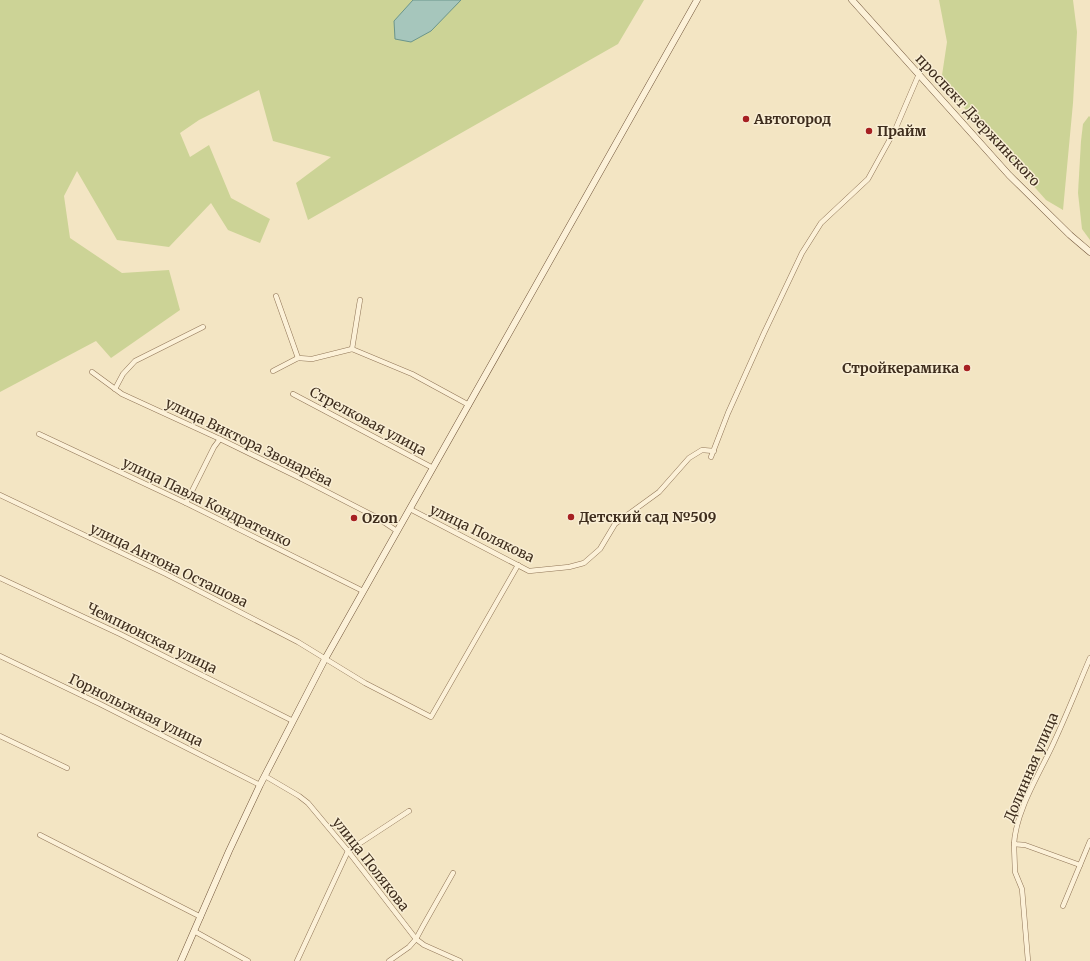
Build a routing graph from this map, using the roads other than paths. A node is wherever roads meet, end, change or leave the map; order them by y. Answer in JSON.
{"nodes":[{"id":1,"x":698,"y":0,"type":"edge"},
{"id":2,"x":852,"y":0,"type":"edge"},
{"id":3,"x":919,"y":74,"type":"junction"},
{"id":4,"x":1090,"y":252,"type":"edge"},
{"id":5,"x":276,"y":296,"type":"dead end"},
{"id":6,"x":360,"y":300,"type":"dead end"},
{"id":7,"x":202,"y":327,"type":"dead end"},
{"id":8,"x":352,"y":349,"type":"junction"},
{"id":9,"x":298,"y":358,"type":"junction"},
{"id":10,"x":273,"y":370,"type":"dead end"},
{"id":11,"x":92,"y":372,"type":"dead end"},
{"id":12,"x":115,"y":389,"type":"junction"},
{"id":13,"x":293,"y":394,"type":"dead end"},
{"id":14,"x":469,"y":405,"type":"junction"},
{"id":15,"x":39,"y":434,"type":"dead end"},
{"id":16,"x":220,"y":439,"type":"junction"},
{"id":17,"x":714,"y":451,"type":"junction"},
{"id":18,"x":711,"y":457,"type":"dead end"},
{"id":19,"x":433,"y":468,"type":"junction"},
{"id":20,"x":0,"y":496,"type":"edge"},
{"id":21,"x":186,"y":503,"type":"junction"},
{"id":22,"x":410,"y":509,"type":"junction"},
{"id":23,"x":397,"y":531,"type":"junction"},
{"id":24,"x":518,"y":565,"type":"junction"},
{"id":25,"x":0,"y":578,"type":"edge"},
{"id":26,"x":363,"y":591,"type":"junction"},
{"id":27,"x":0,"y":656,"type":"edge"},
{"id":28,"x":1090,"y":658,"type":"edge"},
{"id":29,"x":326,"y":659,"type":"junction"},
{"id":30,"x":293,"y":721,"type":"junction"},
{"id":31,"x":0,"y":736,"type":"edge"},
{"id":32,"x":67,"y":768,"type":"dead end"},
{"id":33,"x":265,"y":776,"type":"junction"},
{"id":34,"x":260,"y":785,"type":"junction"},
{"id":35,"x":409,"y":810,"type":"dead end"},
{"id":36,"x":40,"y":835,"type":"dead end"},
{"id":37,"x":1090,"y":841,"type":"edge"},
{"id":38,"x":1014,"y":844,"type":"junction"},
{"id":39,"x":1088,"y":849,"type":"edge"},
{"id":40,"x":348,"y":851,"type":"junction"},
{"id":41,"x":1080,"y":865,"type":"junction"},
{"id":42,"x":453,"y":873,"type":"dead end"},
{"id":43,"x":1063,"y":906,"type":"dead end"},
{"id":44,"x":201,"y":917,"type":"junction"},
{"id":45,"x":194,"y":932,"type":"junction"},
{"id":46,"x":416,"y":939,"type":"junction"},
{"id":47,"x":181,"y":961,"type":"edge"},
{"id":48,"x":248,"y":961,"type":"edge"},
{"id":49,"x":297,"y":961,"type":"edge"},
{"id":50,"x":389,"y":961,"type":"edge"},
{"id":51,"x":460,"y":961,"type":"edge"},
{"id":52,"x":1028,"y":961,"type":"edge"}],
"edges":[{"from":1,"to":14,"type":"street"},
{"from":2,"to":3,"type":"street","name":"проспект Дзержинского"},
{"from":3,"to":4,"type":"street","name":"проспект Дзержинского"},
{"from":3,"to":17,"type":"street"},
{"from":5,"to":9,"type":"street"},
{"from":6,"to":8,"type":"street"},
{"from":7,"to":12,"type":"street"},
{"from":8,"to":9,"type":"street"},
{"from":8,"to":14,"type":"street"},
{"from":9,"to":10,"type":"street"},
{"from":11,"to":12,"type":"street","name":"улица Виктора Звонарёва"},
{"from":12,"to":16,"type":"street","name":"улица Виктора Звонарёва"},
{"from":13,"to":19,"type":"street","name":"Стрелковая улица"},
{"from":14,"to":19,"type":"street"},
{"from":15,"to":21,"type":"street","name":"улица Павла Кондратенко"},
{"from":16,"to":21,"type":"street"},
{"from":16,"to":23,"type":"street","name":"улица Виктора Звонарёва"},
{"from":17,"to":18,"type":"street"},
{"from":17,"to":24,"type":"street","name":"улица Полякова"},
{"from":19,"to":22,"type":"street"},
{"from":20,"to":29,"type":"street","name":"улица Антона Осташова"},
{"from":21,"to":26,"type":"street","name":"улица Павла Кондратенко"},
{"from":22,"to":23,"type":"street"},
{"from":22,"to":24,"type":"street","name":"улица Полякова"},
{"from":23,"to":26,"type":"street"},
{"from":24,"to":29,"type":"street","name":"улица Антона Осташова"},
{"from":25,"to":30,"type":"street","name":"Чемпионская улица"},
{"from":26,"to":29,"type":"street"},
{"from":27,"to":34,"type":"street","name":"Горнолыжная улица"},
{"from":28,"to":38,"type":"street","name":"Долинная улица"},
{"from":29,"to":30,"type":"street"},
{"from":30,"to":33,"type":"street"},
{"from":31,"to":32,"type":"street"},
{"from":33,"to":34,"type":"street"},
{"from":33,"to":40,"type":"street","name":"улица Полякова"},
{"from":34,"to":44,"type":"street"},
{"from":35,"to":40,"type":"street"},
{"from":36,"to":44,"type":"street"},
{"from":37,"to":39,"type":"street"},
{"from":38,"to":41,"type":"street","name":"Долинная улица"},
{"from":38,"to":52,"type":"street"},
{"from":39,"to":41,"type":"street"},
{"from":40,"to":46,"type":"street","name":"улица Полякова"},
{"from":40,"to":49,"type":"street"},
{"from":41,"to":43,"type":"street"},
{"from":42,"to":46,"type":"street"},
{"from":44,"to":45,"type":"street"},
{"from":45,"to":47,"type":"street"},
{"from":45,"to":48,"type":"street"},
{"from":46,"to":50,"type":"street"},
{"from":46,"to":51,"type":"street","name":"улица Полякова"}]}
